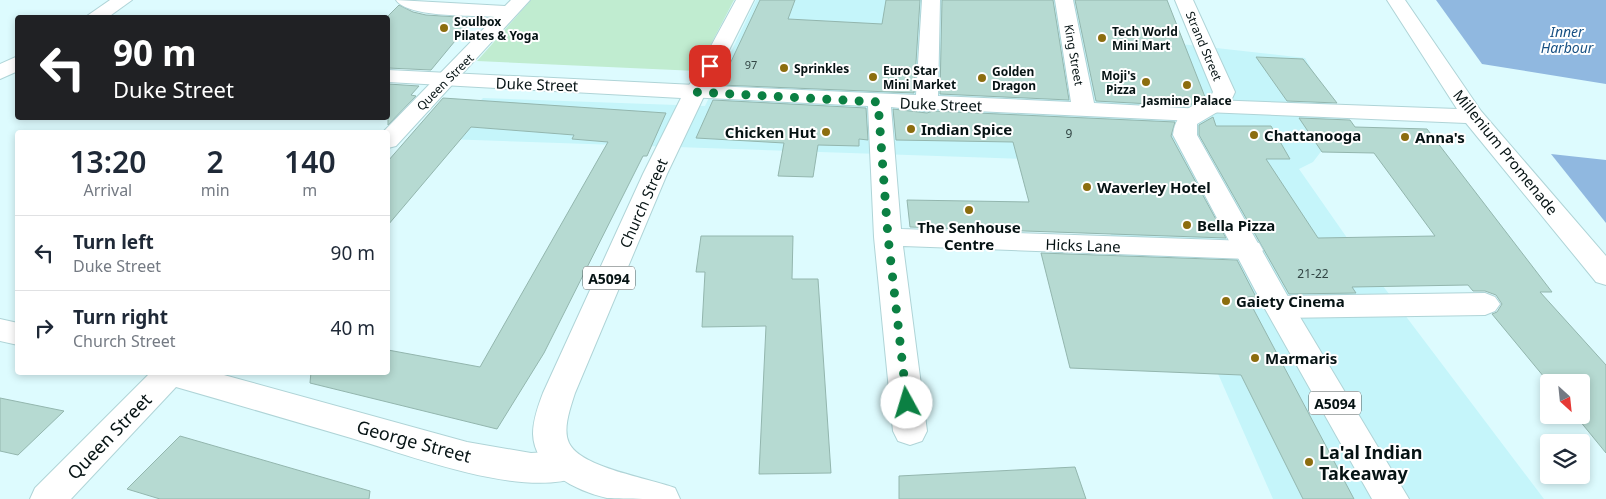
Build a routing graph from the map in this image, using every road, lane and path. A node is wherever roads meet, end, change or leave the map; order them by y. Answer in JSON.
{"nodes":[{"id":1,"x":123,"y":0,"type":"edge"},
{"id":2,"x":405,"y":0,"type":"edge"},
{"id":3,"x":745,"y":0,"type":"edge"},
{"id":4,"x":931,"y":0,"type":"edge"},
{"id":5,"x":1064,"y":0,"type":"edge"},
{"id":6,"x":1184,"y":0,"type":"edge"},
{"id":7,"x":1396,"y":0,"type":"edge"},
{"id":8,"x":516,"y":6,"type":"edge"},
{"id":9,"x":99,"y":15,"type":"edge"},
{"id":10,"x":0,"y":53,"type":"edge"},
{"id":11,"x":15,"y":54,"type":"edge"},
{"id":12,"x":15,"y":64,"type":"edge"},
{"id":13,"x":0,"y":73,"type":"edge"},
{"id":14,"x":390,"y":76,"type":"edge"},
{"id":15,"x":444,"y":80,"type":"junction"},
{"id":16,"x":695,"y":92,"type":"junction"},
{"id":17,"x":878,"y":102,"type":"junction"},
{"id":18,"x":927,"y":104,"type":"junction"},
{"id":19,"x":1210,"y":105,"type":"junction"},
{"id":20,"x":1084,"y":110,"type":"junction"},
{"id":21,"x":1473,"y":116,"type":"junction"},
{"id":22,"x":390,"y":139,"type":"edge"},
{"id":23,"x":888,"y":237,"type":"junction"},
{"id":24,"x":1249,"y":250,"type":"junction"},
{"id":25,"x":1606,"y":275,"type":"edge"},
{"id":26,"x":1485,"y":304,"type":"dead end"},
{"id":27,"x":1279,"y":307,"type":"junction"},
{"id":28,"x":0,"y":330,"type":"edge"},
{"id":29,"x":15,"y":333,"type":"edge"},
{"id":30,"x":167,"y":375,"type":"edge"},
{"id":31,"x":176,"y":375,"type":"edge"},
{"id":32,"x":910,"y":431,"type":"dead end"},
{"id":33,"x":567,"y":466,"type":"junction"},
{"id":34,"x":48,"y":499,"type":"edge"},
{"id":35,"x":662,"y":499,"type":"edge"},
{"id":36,"x":1391,"y":499,"type":"edge"}],
"edges":[{"from":1,"to":9,"type":"street"},
{"from":2,"to":8,"type":"street"},
{"from":3,"to":16,"type":"street","name":"Church Street"},
{"from":4,"to":18,"type":"street"},
{"from":5,"to":20,"type":"street","name":"King Street"},
{"from":6,"to":19,"type":"street","name":"Strand Street"},
{"from":7,"to":21,"type":"street","name":"Millenium Promenade"},
{"from":8,"to":15,"type":"street","name":"Queen Street"},
{"from":10,"to":11,"type":"street"},
{"from":12,"to":13,"type":"street"},
{"from":14,"to":15,"type":"street","name":"Duke Street"},
{"from":15,"to":16,"type":"street","name":"Duke Street"},
{"from":15,"to":22,"type":"street","name":"Queen Street"},
{"from":16,"to":17,"type":"street","name":"Duke Street"},
{"from":16,"to":33,"type":"street","name":"Church Street","number":"A5094"},
{"from":17,"to":18,"type":"street","name":"Duke Street"},
{"from":17,"to":23,"type":"street"},
{"from":18,"to":20,"type":"street","name":"Duke Street"},
{"from":19,"to":20,"type":"street","name":"Duke Street"},
{"from":19,"to":21,"type":"street","name":"Duke Street"},
{"from":19,"to":24,"type":"street","number":"A5094"},
{"from":21,"to":25,"type":"street","name":"Millenium Promenade"},
{"from":23,"to":24,"type":"street","name":"Hicks Lane"},
{"from":23,"to":32,"type":"street"},
{"from":24,"to":27,"type":"street","number":"A5094"},
{"from":26,"to":27,"type":"street"},
{"from":27,"to":36,"type":"street","number":"A5094"},
{"from":28,"to":29,"type":"street"},
{"from":30,"to":34,"type":"street","name":"Queen Street"},
{"from":31,"to":33,"type":"street","name":"George Street"},
{"from":33,"to":35,"type":"street","name":"George Street"}]}
